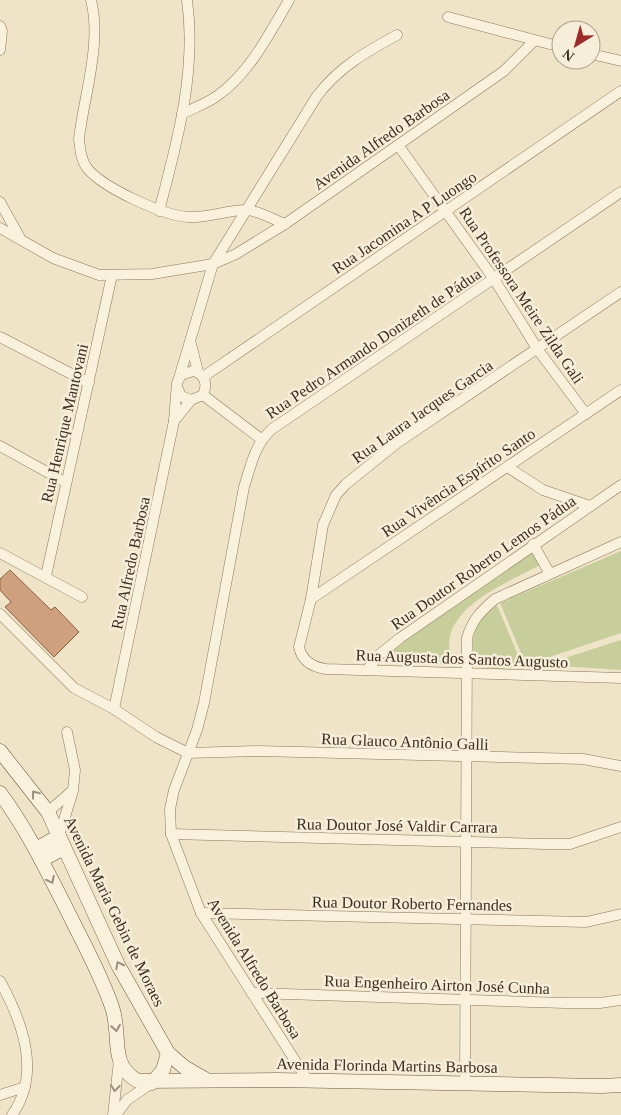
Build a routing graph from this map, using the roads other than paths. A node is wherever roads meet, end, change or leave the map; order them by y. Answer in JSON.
{"nodes":[{"id":1,"x":91,"y":0,"type":"edge"},
{"id":2,"x":187,"y":0,"type":"edge"},
{"id":3,"x":289,"y":0,"type":"edge"},
{"id":4,"x":448,"y":17,"type":"dead end"},
{"id":5,"x":0,"y":26,"type":"edge"},
{"id":6,"x":397,"y":34,"type":"dead end"},
{"id":7,"x":534,"y":41,"type":"junction"},
{"id":8,"x":551,"y":45,"type":"edge"},
{"id":9,"x":0,"y":50,"type":"edge"},
{"id":10,"x":601,"y":56,"type":"edge"},
{"id":11,"x":621,"y":61,"type":"edge"},
{"id":12,"x":621,"y":91,"type":"edge"},
{"id":13,"x":182,"y":114,"type":"junction"},
{"id":14,"x":398,"y":145,"type":"junction"},
{"id":15,"x":621,"y":192,"type":"edge"},
{"id":16,"x":0,"y":202,"type":"edge"},
{"id":17,"x":248,"y":210,"type":"junction"},
{"id":18,"x":159,"y":211,"type":"junction"},
{"id":19,"x":446,"y":212,"type":"junction"},
{"id":20,"x":285,"y":224,"type":"junction"},
{"id":21,"x":0,"y":228,"type":"edge"},
{"id":22,"x":20,"y":239,"type":"junction"},
{"id":23,"x":213,"y":264,"type":"junction"},
{"id":24,"x":112,"y":275,"type":"junction"},
{"id":25,"x":494,"y":279,"type":"junction"},
{"id":26,"x":621,"y":292,"type":"edge"},
{"id":27,"x":0,"y":337,"type":"edge"},
{"id":28,"x":191,"y":344,"type":"junction"},
{"id":29,"x":538,"y":350,"type":"junction"},
{"id":30,"x":200,"y":374,"type":"junction"},
{"id":31,"x":89,"y":382,"type":"junction"},
{"id":32,"x":178,"y":383,"type":"junction"},
{"id":33,"x":621,"y":390,"type":"edge"},
{"id":34,"x":203,"y":395,"type":"junction"},
{"id":35,"x":191,"y":400,"type":"junction"},
{"id":36,"x":586,"y":414,"type":"junction"},
{"id":37,"x":174,"y":422,"type":"junction"},
{"id":38,"x":261,"y":439,"type":"junction"},
{"id":39,"x":0,"y":446,"type":"edge"},
{"id":40,"x":509,"y":468,"type":"junction"},
{"id":41,"x":66,"y":482,"type":"junction"},
{"id":42,"x":621,"y":485,"type":"edge"},
{"id":43,"x":590,"y":506,"type":"junction"},
{"id":44,"x":621,"y":542,"type":"edge"},
{"id":45,"x":534,"y":544,"type":"junction"},
{"id":46,"x":0,"y":553,"type":"edge"},
{"id":47,"x":550,"y":574,"type":"junction"},
{"id":48,"x":46,"y":576,"type":"junction"},
{"id":49,"x":82,"y":597,"type":"dead end"},
{"id":50,"x":311,"y":600,"type":"junction"},
{"id":51,"x":0,"y":614,"type":"edge"},
{"id":52,"x":304,"y":659,"type":"joint"},
{"id":53,"x":468,"y":669,"type":"junction"},
{"id":54,"x":367,"y":670,"type":"junction"},
{"id":55,"x":621,"y":678,"type":"edge"},
{"id":56,"x":114,"y":710,"type":"junction"},
{"id":57,"x":67,"y":732,"type":"dead end"},
{"id":58,"x":0,"y":751,"type":"edge"},
{"id":59,"x":188,"y":753,"type":"junction"},
{"id":60,"x":468,"y":758,"type":"junction"},
{"id":61,"x":621,"y":766,"type":"edge"},
{"id":62,"x":73,"y":791,"type":"junction"},
{"id":63,"x":0,"y":793,"type":"edge"},
{"id":64,"x":48,"y":812,"type":"junction"},
{"id":65,"x":621,"y":827,"type":"edge"},
{"id":66,"x":171,"y":834,"type":"junction"},
{"id":67,"x":466,"y":841,"type":"junction"},
{"id":68,"x":62,"y":842,"type":"junction"},
{"id":69,"x":39,"y":855,"type":"junction"},
{"id":70,"x":201,"y":914,"type":"junction"},
{"id":71,"x":621,"y":914,"type":"edge"},
{"id":72,"x":466,"y":919,"type":"junction"},
{"id":73,"x":0,"y":981,"type":"edge"},
{"id":74,"x":252,"y":993,"type":"junction"},
{"id":75,"x":466,"y":1000,"type":"junction"},
{"id":76,"x":621,"y":1000,"type":"edge"},
{"id":77,"x":168,"y":1053,"type":"junction"},
{"id":78,"x":118,"y":1060,"type":"junction"},
{"id":79,"x":205,"y":1080,"type":"junction"},
{"id":80,"x":308,"y":1081,"type":"junction"},
{"id":81,"x":152,"y":1083,"type":"junction"},
{"id":82,"x":465,"y":1083,"type":"junction"},
{"id":83,"x":621,"y":1085,"type":"edge"},
{"id":84,"x":26,"y":1087,"type":"junction"},
{"id":85,"x":0,"y":1095,"type":"edge"},
{"id":86,"x":12,"y":1115,"type":"edge"},
{"id":87,"x":114,"y":1115,"type":"edge"}],
"edges":[{"from":1,"to":18,"type":"street"},
{"from":2,"to":13,"type":"street"},
{"from":3,"to":13,"type":"street"},
{"from":4,"to":7,"type":"street"},
{"from":5,"to":9,"type":"street"},
{"from":6,"to":17,"type":"street","name":"Rua Alfredo Barbosa"},
{"from":7,"to":8,"type":"street"},
{"from":7,"to":14,"type":"street","name":"Avenida Alfredo Barbosa"},
{"from":10,"to":11,"type":"street"},
{"from":12,"to":19,"type":"street","name":"Rua Jacomina A P Luongo"},
{"from":13,"to":18,"type":"street"},
{"from":14,"to":19,"type":"street","name":"Rua Professora Meire Zilda Gali"},
{"from":14,"to":20,"type":"street","name":"Avenida Alfredo Barbosa"},
{"from":15,"to":25,"type":"street","name":"Rua Pedro Armando Donizeth de Pádua"},
{"from":16,"to":22,"type":"street"},
{"from":17,"to":18,"type":"street"},
{"from":17,"to":20,"type":"street"},
{"from":17,"to":23,"type":"street","name":"Rua Alfredo Barbosa"},
{"from":19,"to":25,"type":"street","name":"Rua Professora Meire Zilda Gali"},
{"from":19,"to":30,"type":"street","name":"Rua Jacomina A P Luongo"},
{"from":20,"to":23,"type":"street","name":"Avenida Alfredo Barbosa"},
{"from":21,"to":22,"type":"street","name":"Avenida Alfredo Barbosa"},
{"from":22,"to":24,"type":"street","name":"Avenida Alfredo Barbosa"},
{"from":23,"to":24,"type":"street","name":"Avenida Alfredo Barbosa"},
{"from":23,"to":28,"type":"street","name":"Rua Alfredo Barbosa"},
{"from":24,"to":31,"type":"street","name":"Rua Henrique Mantovani"},
{"from":25,"to":29,"type":"street","name":"Rua Professora Meire Zilda Gali"},
{"from":25,"to":38,"type":"street","name":"Rua Pedro Armando Donizeth de Pádua"},
{"from":26,"to":29,"type":"street","name":"Rua Laura Jacques Garcia"},
{"from":27,"to":31,"type":"street"},
{"from":28,"to":30,"type":"street","name":"Rua Alfredo Barbosa"},
{"from":28,"to":32,"type":"street","name":"Rua Alfredo Barbosa"},
{"from":29,"to":36,"type":"street","name":"Rua Professora Meire Zilda Gali"},
{"from":29,"to":50,"type":"street","name":"Rua Laura Jacques Garcia"},
{"from":30,"to":32,"type":"street"},
{"from":30,"to":34,"type":"street"},
{"from":31,"to":41,"type":"street","name":"Rua Henrique Mantovani"},
{"from":32,"to":35,"type":"street"},
{"from":32,"to":37,"type":"street","name":"Rua Alfredo Barbosa"},
{"from":33,"to":36,"type":"street","name":"Rua Vivência Espírito Santo"},
{"from":34,"to":35,"type":"street"},
{"from":34,"to":38,"type":"street"},
{"from":35,"to":37,"type":"street","name":"Rua Alfredo Barbosa"},
{"from":36,"to":40,"type":"street","name":"Rua Vivência Espírito Santo"},
{"from":37,"to":56,"type":"street","name":"Rua Alfredo Barbosa"},
{"from":38,"to":59,"type":"street","name":"Rua Pedro Armando Donizeth de Pádua"},
{"from":39,"to":41,"type":"street"},
{"from":40,"to":43,"type":"street"},
{"from":40,"to":50,"type":"street","name":"Rua Vivência Espírito Santo"},
{"from":41,"to":48,"type":"street","name":"Rua Henrique Mantovani"},
{"from":42,"to":43,"type":"street","name":"Rua Doutor Roberto Lemos Pádua"},
{"from":43,"to":45,"type":"street","name":"Rua Doutor Roberto Lemos Pádua"},
{"from":44,"to":47,"type":"street"},
{"from":45,"to":47,"type":"street"},
{"from":45,"to":54,"type":"street","name":"Rua Doutor Roberto Lemos Pádua"},
{"from":46,"to":48,"type":"street"},
{"from":47,"to":53,"type":"street"},
{"from":48,"to":49,"type":"street"},
{"from":50,"to":52,"type":"street","name":"Rua Laura Jacques Garcia"},
{"from":51,"to":56,"type":"street"},
{"from":52,"to":54,"type":"street","name":"Rua Augusta dos Santos Augusto"},
{"from":53,"to":54,"type":"street","name":"Rua Augusta dos Santos Augusto"},
{"from":53,"to":55,"type":"street","name":"Rua Augusta dos Santos Augusto"},
{"from":53,"to":60,"type":"street"},
{"from":56,"to":59,"type":"street"},
{"from":57,"to":62,"type":"street"},
{"from":64,"to":58,"type":"main road","name":"Avenida Maria Gebin de Moraes","one_way":true},
{"from":59,"to":60,"type":"street","name":"Rua Glauco Antônio Galli"},
{"from":59,"to":66,"type":"street","name":"Avenida Alfredo Barbosa"},
{"from":60,"to":61,"type":"street","name":"Rua Glauco Antônio Galli"},
{"from":60,"to":67,"type":"street"},
{"from":62,"to":64,"type":"street"},
{"from":62,"to":68,"type":"street"},
{"from":63,"to":69,"type":"main road"},
{"from":64,"to":68,"type":"main road","name":"Avenida Maria Gebin de Moraes"},
{"from":65,"to":67,"type":"street","name":"Rua Doutor José Valdir Carrara"},
{"from":66,"to":67,"type":"street","name":"Rua Doutor José Valdir Carrara"},
{"from":66,"to":70,"type":"street","name":"Avenida Alfredo Barbosa"},
{"from":67,"to":72,"type":"street"},
{"from":68,"to":69,"type":"main road"},
{"from":77,"to":68,"type":"main road","name":"Avenida Maria Gebin de Moraes","one_way":true},
{"from":69,"to":78,"type":"main road","one_way":true},
{"from":70,"to":72,"type":"street","name":"Rua Doutor Roberto Fernandes"},
{"from":70,"to":74,"type":"street","name":"Avenida Alfredo Barbosa"},
{"from":71,"to":72,"type":"street","name":"Rua Doutor Roberto Fernandes"},
{"from":72,"to":75,"type":"street"},
{"from":73,"to":84,"type":"street"},
{"from":74,"to":75,"type":"street","name":"Rua Engenheiro Airton José Cunha"},
{"from":74,"to":80,"type":"street","name":"Avenida Alfredo Barbosa"},
{"from":75,"to":76,"type":"street","name":"Rua Engenheiro Airton José Cunha"},
{"from":75,"to":82,"type":"street"},
{"from":77,"to":79,"type":"main road","name":"Avenida Maria Gebin de Moraes"},
{"from":77,"to":81,"type":"main road"},
{"from":78,"to":81,"type":"main road"},
{"from":78,"to":87,"type":"street","one_way":true},
{"from":79,"to":80,"type":"main road","name":"Avenida Florinda Martins Barbosa"},
{"from":79,"to":81,"type":"main road","name":"Avenida Florinda Martins Barbosa"},
{"from":80,"to":82,"type":"main road","name":"Avenida Florinda Martins Barbosa"},
{"from":81,"to":87,"type":"street"},
{"from":82,"to":83,"type":"main road","name":"Avenida Florinda Martins Barbosa"},
{"from":84,"to":85,"type":"street"},
{"from":84,"to":86,"type":"street"}]}
